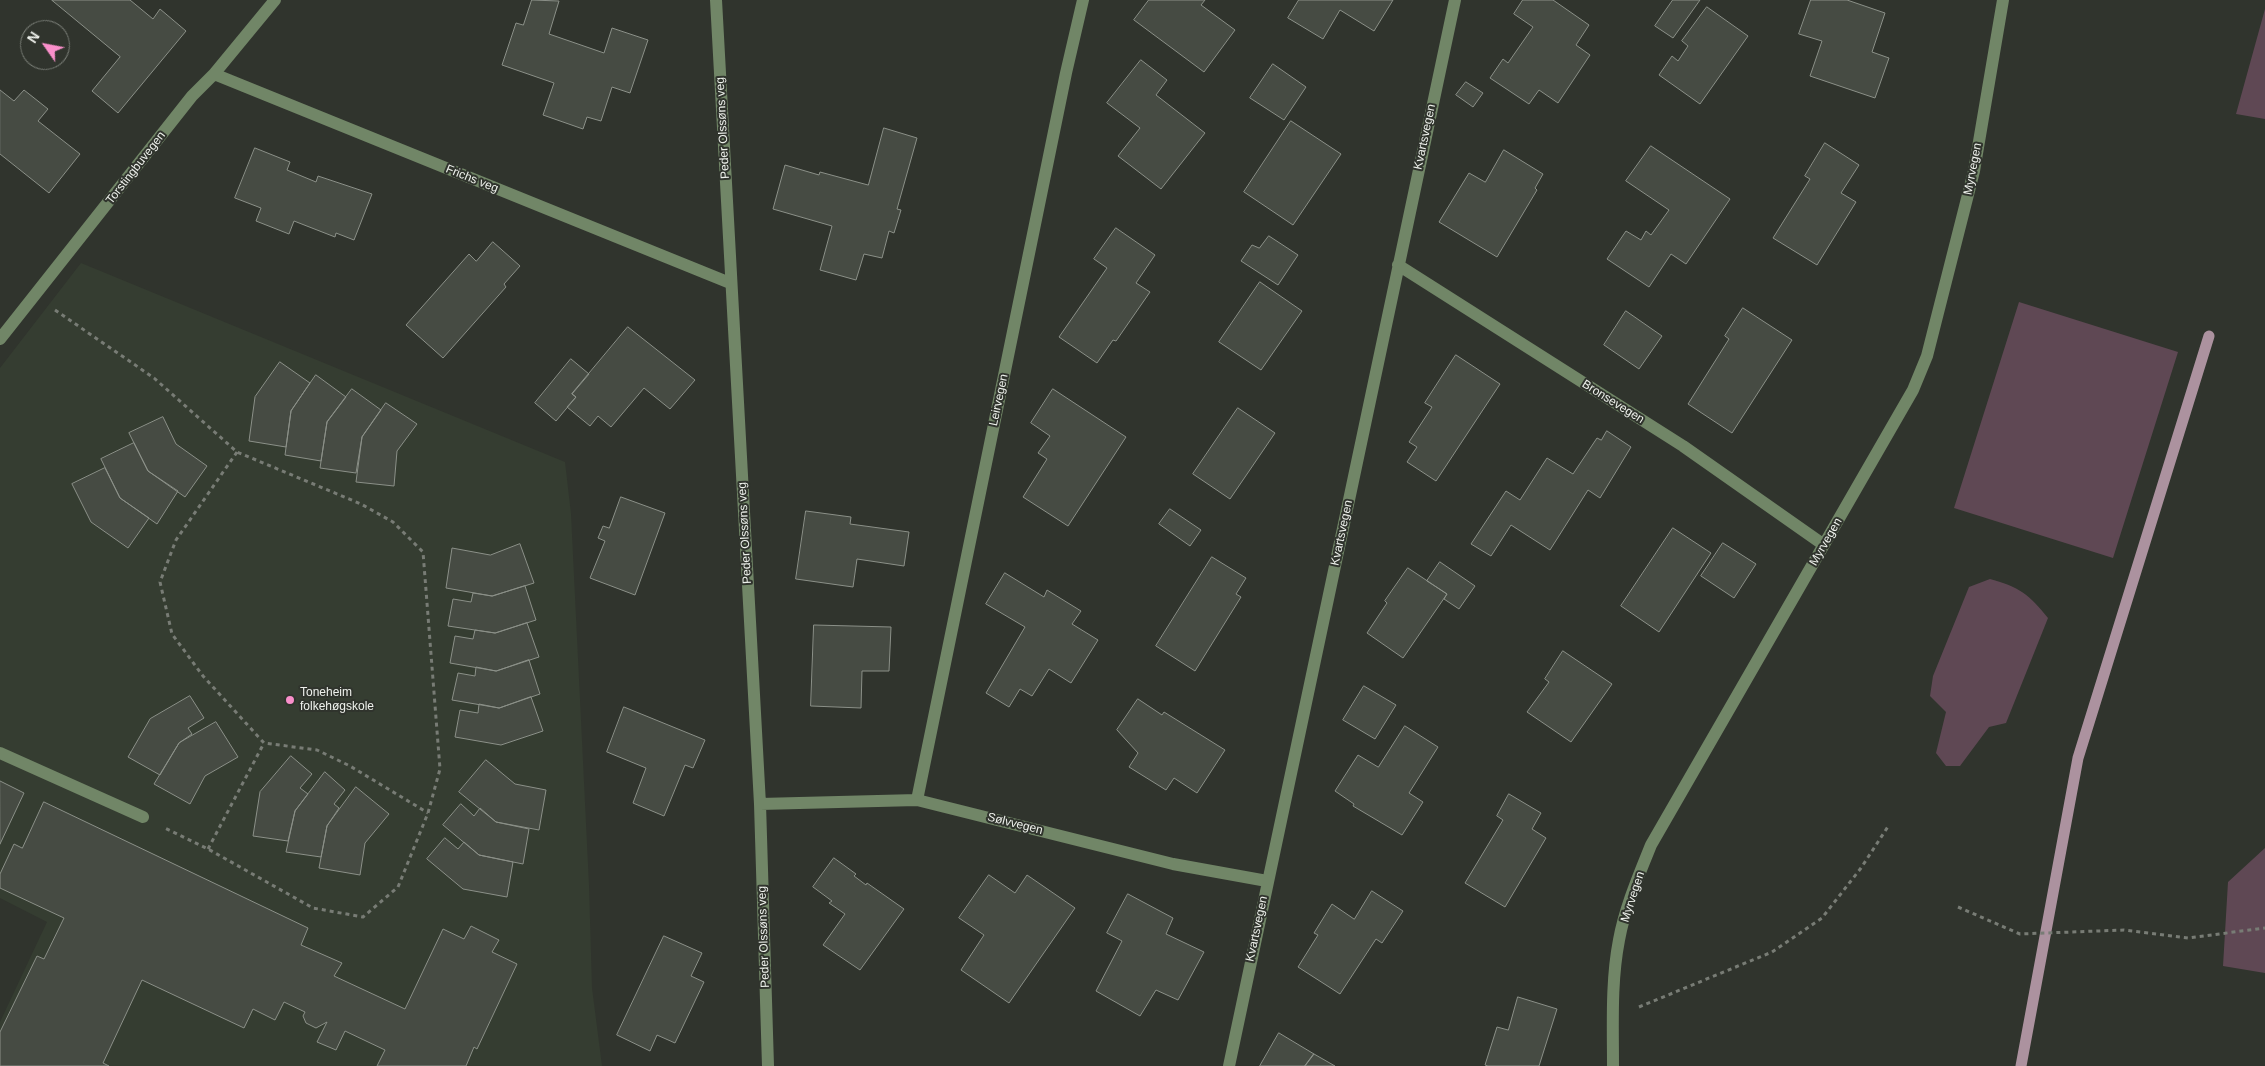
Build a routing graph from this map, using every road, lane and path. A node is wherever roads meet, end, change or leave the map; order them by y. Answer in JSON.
{"nodes":[{"id":1,"x":275,"y":0,"type":"edge"},
{"id":2,"x":716,"y":0,"type":"edge"},
{"id":3,"x":1084,"y":0,"type":"edge"},
{"id":4,"x":1455,"y":0,"type":"edge"},
{"id":5,"x":2003,"y":0,"type":"edge"},
{"id":6,"x":214,"y":74,"type":"junction"},
{"id":7,"x":1398,"y":265,"type":"junction"},
{"id":8,"x":730,"y":283,"type":"junction"},
{"id":9,"x":34,"y":296,"type":"junction"},
{"id":10,"x":0,"y":339,"type":"edge"},
{"id":11,"x":238,"y":452,"type":"junction"},
{"id":12,"x":1824,"y":545,"type":"junction"},
{"id":13,"x":264,"y":743,"type":"junction"},
{"id":14,"x":0,"y":753,"type":"edge"},
{"id":15,"x":917,"y":800,"type":"junction"},
{"id":16,"x":760,"y":804,"type":"junction"},
{"id":17,"x":428,"y":813,"type":"junction"},
{"id":18,"x":143,"y":817,"type":"joint"},
{"id":19,"x":1889,"y":825,"type":"dead end"},
{"id":20,"x":208,"y":849,"type":"junction"},
{"id":21,"x":1267,"y":881,"type":"junction"},
{"id":22,"x":1958,"y":907,"type":"dead end"},
{"id":23,"x":2265,"y":928,"type":"edge"},
{"id":24,"x":1614,"y":1016,"type":"junction"},
{"id":25,"x":768,"y":1066,"type":"edge"},
{"id":26,"x":1228,"y":1066,"type":"edge"},
{"id":27,"x":1613,"y":1066,"type":"edge"}],
"edges":[{"from":1,"to":6,"type":"street","name":"Torstingbuvegen"},
{"from":2,"to":8,"type":"street","name":"Peder Olssøns veg"},
{"from":3,"to":15,"type":"street","name":"Leirvegen"},
{"from":4,"to":7,"type":"street","name":"Kvartsvegen"},
{"from":5,"to":12,"type":"street","name":"Myrvegen"},
{"from":6,"to":8,"type":"street","name":"Frichs veg"},
{"from":6,"to":9,"type":"street","name":"Torstingbuvegen"},
{"from":7,"to":12,"type":"street","name":"Bronsevegen"},
{"from":7,"to":21,"type":"street","name":"Kvartsvegen"},
{"from":8,"to":16,"type":"street","name":"Peder Olssøns veg"},
{"from":9,"to":10,"type":"street","name":"Torstingbuvegen"},
{"from":9,"to":11,"type":"path"},
{"from":11,"to":13,"type":"path"},
{"from":11,"to":17,"type":"path"},
{"from":12,"to":24,"type":"street","name":"Myrvegen"},
{"from":13,"to":17,"type":"path"},
{"from":13,"to":20,"type":"path"},
{"from":14,"to":18,"type":"street"},
{"from":15,"to":16,"type":"street","name":"Sølvvegen"},
{"from":15,"to":21,"type":"street","name":"Sølvvegen"},
{"from":16,"to":25,"type":"street","name":"Peder Olssøns veg"},
{"from":17,"to":20,"type":"path"},
{"from":18,"to":20,"type":"path"},
{"from":19,"to":24,"type":"path"},
{"from":21,"to":26,"type":"street","name":"Kvartsvegen"},
{"from":22,"to":23,"type":"path"},
{"from":24,"to":27,"type":"street","name":"Myrvegen"}]}
